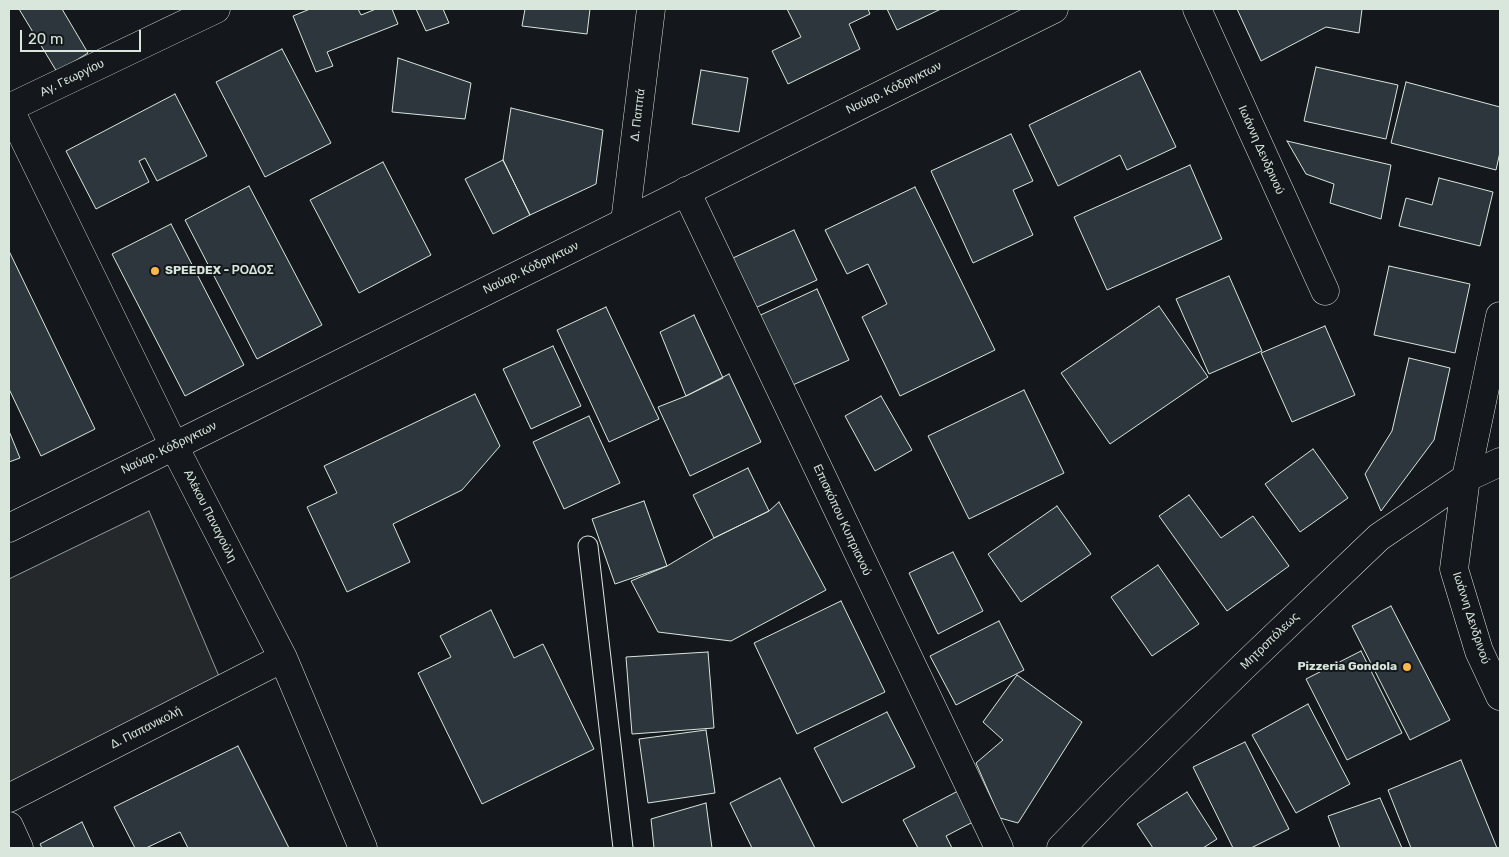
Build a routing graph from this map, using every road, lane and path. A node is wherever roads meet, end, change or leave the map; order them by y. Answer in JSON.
{"nodes":[{"id":1,"x":216,"y":9,"type":"edge"},
{"id":2,"x":650,"y":9,"type":"edge"},
{"id":3,"x":1054,"y":9,"type":"edge"},
{"id":4,"x":1197,"y":9,"type":"edge"},
{"id":5,"x":9,"y":108,"type":"edge"},
{"id":6,"x":686,"y":192,"type":"junction"},
{"id":7,"x":625,"y":222,"type":"junction"},
{"id":8,"x":1325,"y":291,"type":"dead end"},
{"id":9,"x":1500,"y":316,"type":"edge"},
{"id":10,"x":174,"y":446,"type":"junction"},
{"id":11,"x":1500,"y":462,"type":"edge"},
{"id":12,"x":1466,"y":478,"type":"junction"},
{"id":13,"x":9,"y":528,"type":"edge"},
{"id":14,"x":588,"y":546,"type":"dead end"},
{"id":15,"x":283,"y":658,"type":"junction"},
{"id":16,"x":1500,"y":696,"type":"edge"},
{"id":17,"x":9,"y":798,"type":"edge"},
{"id":18,"x":9,"y":826,"type":"edge"},
{"id":19,"x":19,"y":848,"type":"edge"},
{"id":20,"x":363,"y":848,"type":"edge"},
{"id":21,"x":623,"y":848,"type":"edge"},
{"id":22,"x":999,"y":848,"type":"edge"},
{"id":23,"x":1061,"y":848,"type":"edge"}],
"edges":[{"from":1,"to":5,"type":"street","name":"Αγ. Γεωργίου"},
{"from":2,"to":7,"type":"street","name":"Δ. Παππά"},
{"from":3,"to":6,"type":"street","name":"Ναύαρ. Κόδριγκτων"},
{"from":4,"to":8,"type":"street","name":"Ιωάννη Δενδρινού"},
{"from":5,"to":10,"type":"street","name":"Αλέκου Παναγούλη"},
{"from":6,"to":7,"type":"street","name":"Ναύαρ. Κόδριγκτων"},
{"from":6,"to":22,"type":"street","name":"Επισκόπου Κυπριανού"},
{"from":7,"to":10,"type":"street","name":"Ναύαρ. Κόδριγκτων"},
{"from":9,"to":12,"type":"street","name":"Ιωάννη Δενδρινού"},
{"from":10,"to":13,"type":"street","name":"Ναύαρ. Κόδριγκτων"},
{"from":10,"to":15,"type":"street","name":"Αλέκου Παναγούλη"},
{"from":11,"to":12,"type":"street","name":"Μητροπόλεως"},
{"from":12,"to":16,"type":"street","name":"Ιωάννη Δενδρινού"},
{"from":12,"to":23,"type":"street","name":"Μητροπόλεως"},
{"from":14,"to":21,"type":"lane"},
{"from":15,"to":17,"type":"street","name":"Δ. Παπανικολή"},
{"from":15,"to":20,"type":"street","name":"Αλέκου Παναγούλη"},
{"from":18,"to":19,"type":"street"}]}
